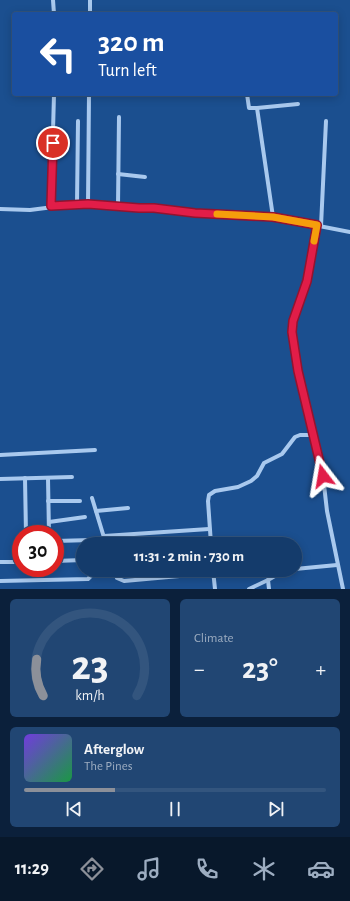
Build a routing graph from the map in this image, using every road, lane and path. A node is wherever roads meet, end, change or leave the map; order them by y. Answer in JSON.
{"nodes":[{"id":1,"x":53,"y":0,"type":"edge"},
{"id":2,"x":90,"y":0,"type":"edge"},
{"id":3,"x":54,"y":12,"type":"edge"},
{"id":4,"x":90,"y":12,"type":"edge"},
{"id":5,"x":54,"y":96,"type":"edge"},
{"id":6,"x":89,"y":96,"type":"edge"},
{"id":7,"x":247,"y":96,"type":"edge"},
{"id":8,"x":298,"y":104,"type":"dead end"},
{"id":9,"x":258,"y":108,"type":"junction"},
{"id":10,"x":119,"y":117,"type":"dead end"},
{"id":11,"x":78,"y":120,"type":"dead end"},
{"id":12,"x":326,"y":121,"type":"dead end"},
{"id":13,"x":118,"y":174,"type":"junction"},
{"id":14,"x":145,"y":176,"type":"dead end"},
{"id":15,"x":77,"y":204,"type":"junction"},
{"id":16,"x":88,"y":204,"type":"junction"},
{"id":17,"x":51,"y":206,"type":"junction"},
{"id":18,"x":118,"y":206,"type":"junction"},
{"id":19,"x":0,"y":208,"type":"edge"},
{"id":20,"x":273,"y":217,"type":"junction"},
{"id":21,"x":319,"y":226,"type":"junction"},
{"id":22,"x":350,"y":232,"type":"edge"},
{"id":23,"x":314,"y":435,"type":"junction"},
{"id":24,"x":95,"y":450,"type":"dead end"},
{"id":25,"x":0,"y":455,"type":"edge"},
{"id":26,"x":72,"y":477,"type":"dead end"},
{"id":27,"x":25,"y":478,"type":"junction"},
{"id":28,"x":48,"y":478,"type":"junction"},
{"id":29,"x":0,"y":479,"type":"edge"},
{"id":30,"x":92,"y":498,"type":"dead end"},
{"id":31,"x":48,"y":501,"type":"junction"},
{"id":32,"x":80,"y":501,"type":"dead end"},
{"id":33,"x":128,"y":508,"type":"dead end"},
{"id":34,"x":96,"y":511,"type":"junction"},
{"id":35,"x":85,"y":517,"type":"dead end"},
{"id":36,"x":49,"y":522,"type":"joint"},
{"id":37,"x":26,"y":525,"type":"edge"},
{"id":38,"x":209,"y":529,"type":"junction"},
{"id":39,"x":104,"y":536,"type":"joint"},
{"id":40,"x":210,"y":537,"type":"edge"},
{"id":41,"x":76,"y":540,"type":"edge"},
{"id":42,"x":64,"y":541,"type":"edge"},
{"id":43,"x":76,"y":560,"type":"edge"},
{"id":44,"x":64,"y":561,"type":"edge"},
{"id":45,"x":0,"y":562,"type":"edge"},
{"id":46,"x":12,"y":562,"type":"edge"},
{"id":47,"x":338,"y":565,"type":"junction"},
{"id":48,"x":302,"y":569,"type":"edge"},
{"id":49,"x":90,"y":577,"type":"edge"},
{"id":50,"x":117,"y":577,"type":"edge"},
{"id":51,"x":164,"y":577,"type":"edge"},
{"id":52,"x":214,"y":577,"type":"edge"},
{"id":53,"x":273,"y":577,"type":"edge"},
{"id":54,"x":268,"y":580,"type":"junction"},
{"id":55,"x":0,"y":581,"type":"edge"},
{"id":56,"x":215,"y":589,"type":"edge"},
{"id":57,"x":249,"y":589,"type":"edge"},
{"id":58,"x":269,"y":589,"type":"edge"},
{"id":59,"x":342,"y":589,"type":"edge"}],
"edges":[{"from":1,"to":3,"type":"street"},
{"from":2,"to":4,"type":"street"},
{"from":5,"to":17,"type":"street"},
{"from":6,"to":16,"type":"street"},
{"from":7,"to":9,"type":"street"},
{"from":8,"to":9,"type":"street"},
{"from":9,"to":20,"type":"street"},
{"from":10,"to":13,"type":"street"},
{"from":11,"to":15,"type":"street"},
{"from":12,"to":21,"type":"street"},
{"from":13,"to":14,"type":"street"},
{"from":13,"to":18,"type":"street"},
{"from":15,"to":16,"type":"street"},
{"from":15,"to":17,"type":"street"},
{"from":16,"to":18,"type":"street"},
{"from":17,"to":19,"type":"street"},
{"from":18,"to":20,"type":"street"},
{"from":20,"to":21,"type":"street"},
{"from":21,"to":22,"type":"street"},
{"from":21,"to":23,"type":"street"},
{"from":23,"to":38,"type":"street"},
{"from":23,"to":47,"type":"street"},
{"from":24,"to":25,"type":"street"},
{"from":26,"to":28,"type":"street"},
{"from":27,"to":28,"type":"street"},
{"from":27,"to":29,"type":"street"},
{"from":27,"to":37,"type":"street"},
{"from":28,"to":31,"type":"street"},
{"from":30,"to":34,"type":"street"},
{"from":31,"to":32,"type":"street"},
{"from":31,"to":36,"type":"street"},
{"from":33,"to":34,"type":"street"},
{"from":34,"to":39,"type":"street"},
{"from":35,"to":36,"type":"street"},
{"from":38,"to":39,"type":"street"},
{"from":38,"to":40,"type":"street"},
{"from":41,"to":42,"type":"street"},
{"from":43,"to":44,"type":"street"},
{"from":45,"to":46,"type":"street"},
{"from":47,"to":48,"type":"street"},
{"from":47,"to":59,"type":"street"},
{"from":49,"to":55,"type":"street"},
{"from":50,"to":51,"type":"street"},
{"from":52,"to":56,"type":"street"},
{"from":53,"to":54,"type":"street"},
{"from":54,"to":57,"type":"street"},
{"from":54,"to":58,"type":"street"}]}
